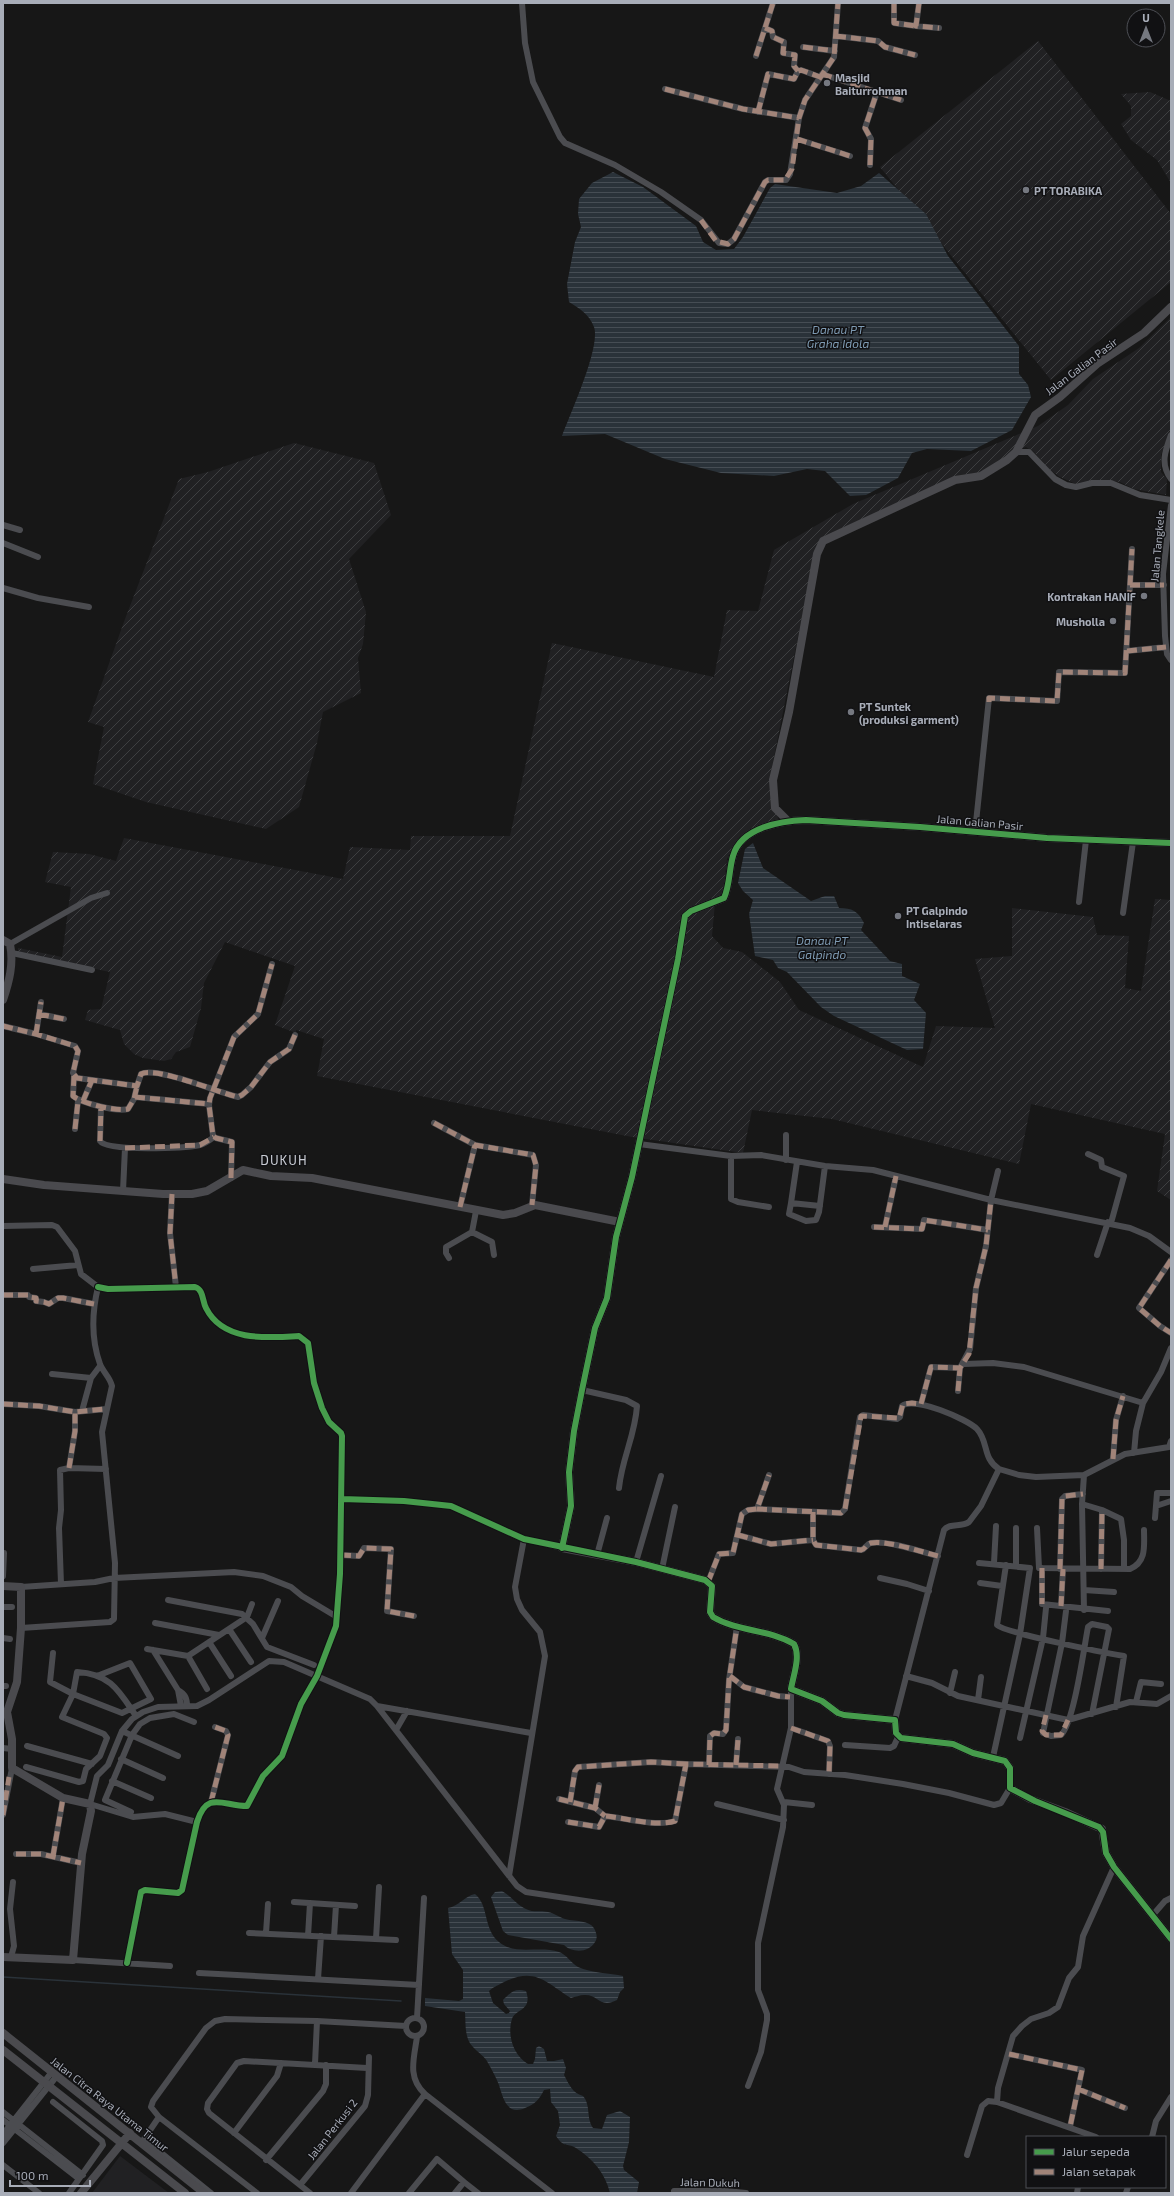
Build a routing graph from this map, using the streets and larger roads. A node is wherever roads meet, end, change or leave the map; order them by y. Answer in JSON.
{"nodes":[{"id":1,"x":522,"y":3,"type":"edge"},
{"id":2,"x":773,"y":3,"type":"edge"},
{"id":3,"x":838,"y":3,"type":"edge"},
{"id":4,"x":894,"y":3,"type":"edge"},
{"id":5,"x":919,"y":3,"type":"edge"},
{"id":6,"x":916,"y":26,"type":"junction"},
{"id":7,"x":765,"y":28,"type":"junction"},
{"id":8,"x":939,"y":28,"type":"dead end"},
{"id":9,"x":836,"y":36,"type":"junction"},
{"id":10,"x":803,"y":47,"type":"dead end"},
{"id":11,"x":835,"y":51,"type":"junction"},
{"id":12,"x":914,"y":55,"type":"dead end"},
{"id":13,"x":756,"y":56,"type":"dead end"},
{"id":14,"x":798,"y":71,"type":"junction"},
{"id":15,"x":821,"y":75,"type":"junction"},
{"id":16,"x":666,"y":89,"type":"dead end"},
{"id":17,"x":877,"y":92,"type":"junction"},
{"id":18,"x":901,"y":100,"type":"dead end"},
{"id":19,"x":758,"y":112,"type":"junction"},
{"id":20,"x":800,"y":118,"type":"junction"},
{"id":21,"x":796,"y":139,"type":"junction"},
{"id":22,"x":850,"y":156,"type":"dead end"},
{"id":23,"x":870,"y":165,"type":"dead end"},
{"id":24,"x":1171,"y":307,"type":"edge"},
{"id":25,"x":1171,"y":435,"type":"edge"},
{"id":26,"x":1016,"y":452,"type":"junction"},
{"id":27,"x":1171,"y":479,"type":"edge"},
{"id":28,"x":1171,"y":500,"type":"edge"},
{"id":29,"x":1171,"y":505,"type":"edge"},
{"id":30,"x":1170,"y":524,"type":"edge"},
{"id":31,"x":3,"y":525,"type":"edge"},
{"id":32,"x":20,"y":530,"type":"dead end"},
{"id":33,"x":3,"y":544,"type":"edge"},
{"id":34,"x":1132,"y":549,"type":"dead end"},
{"id":35,"x":38,"y":557,"type":"dead end"},
{"id":36,"x":1163,"y":568,"type":"junction"},
{"id":37,"x":1171,"y":569,"type":"edge"},
{"id":38,"x":1130,"y":585,"type":"junction"},
{"id":39,"x":3,"y":588,"type":"edge"},
{"id":40,"x":1164,"y":588,"type":"junction"},
{"id":41,"x":1171,"y":591,"type":"edge"},
{"id":42,"x":89,"y":607,"type":"dead end"},
{"id":43,"x":1164,"y":625,"type":"junction"},
{"id":44,"x":1171,"y":626,"type":"edge"},
{"id":45,"x":1166,"y":647,"type":"junction"},
{"id":46,"x":1127,"y":651,"type":"junction"},
{"id":47,"x":1171,"y":660,"type":"edge"},
{"id":48,"x":787,"y":820,"type":"junction"},
{"id":49,"x":976,"y":832,"type":"junction"},
{"id":50,"x":1086,"y":840,"type":"junction"},
{"id":51,"x":1133,"y":842,"type":"junction"},
{"id":52,"x":1171,"y":843,"type":"edge"},
{"id":53,"x":107,"y":893,"type":"dead end"},
{"id":54,"x":1079,"y":902,"type":"dead end"},
{"id":55,"x":1123,"y":914,"type":"dead end"},
{"id":56,"x":3,"y":940,"type":"edge"},
{"id":57,"x":10,"y":944,"type":"junction"},
{"id":58,"x":12,"y":953,"type":"junction"},
{"id":59,"x":272,"y":964,"type":"dead end"},
{"id":60,"x":92,"y":970,"type":"dead end"},
{"id":61,"x":3,"y":1000,"type":"edge"},
{"id":62,"x":41,"y":1002,"type":"dead end"},
{"id":63,"x":39,"y":1014,"type":"junction"},
{"id":64,"x":64,"y":1019,"type":"dead end"},
{"id":65,"x":3,"y":1026,"type":"edge"},
{"id":66,"x":36,"y":1034,"type":"junction"},
{"id":67,"x":295,"y":1035,"type":"dead end"},
{"id":68,"x":74,"y":1076,"type":"junction"},
{"id":69,"x":92,"y":1080,"type":"junction"},
{"id":70,"x":137,"y":1086,"type":"junction"},
{"id":71,"x":214,"y":1088,"type":"junction"},
{"id":72,"x":135,"y":1097,"type":"junction"},
{"id":73,"x":81,"y":1101,"type":"junction"},
{"id":74,"x":209,"y":1104,"type":"junction"},
{"id":75,"x":101,"y":1107,"type":"junction"},
{"id":76,"x":434,"y":1123,"type":"dead end"},
{"id":77,"x":75,"y":1130,"type":"dead end"},
{"id":78,"x":786,"y":1135,"type":"dead end"},
{"id":79,"x":214,"y":1137,"type":"junction"},
{"id":80,"x":639,"y":1144,"type":"junction"},
{"id":81,"x":475,"y":1145,"type":"junction"},
{"id":82,"x":125,"y":1148,"type":"junction"},
{"id":83,"x":1088,"y":1154,"type":"dead end"},
{"id":84,"x":731,"y":1156,"type":"junction"},
{"id":85,"x":786,"y":1160,"type":"junction"},
{"id":86,"x":797,"y":1162,"type":"junction"},
{"id":87,"x":825,"y":1166,"type":"junction"},
{"id":88,"x":998,"y":1171,"type":"dead end"},
{"id":89,"x":896,"y":1176,"type":"junction"},
{"id":90,"x":231,"y":1178,"type":"junction"},
{"id":91,"x":3,"y":1179,"type":"edge"},
{"id":92,"x":123,"y":1191,"type":"junction"},
{"id":93,"x":172,"y":1194,"type":"junction"},
{"id":94,"x":991,"y":1200,"type":"junction"},
{"id":95,"x":791,"y":1202,"type":"junction"},
{"id":96,"x":532,"y":1205,"type":"junction"},
{"id":97,"x":820,"y":1206,"type":"junction"},
{"id":98,"x":460,"y":1207,"type":"junction"},
{"id":99,"x":768,"y":1207,"type":"dead end"},
{"id":100,"x":476,"y":1211,"type":"junction"},
{"id":101,"x":620,"y":1222,"type":"junction"},
{"id":102,"x":1110,"y":1222,"type":"junction"},
{"id":103,"x":3,"y":1226,"type":"edge"},
{"id":104,"x":874,"y":1227,"type":"dead end"},
{"id":105,"x":885,"y":1227,"type":"junction"},
{"id":106,"x":988,"y":1230,"type":"junction"},
{"id":107,"x":472,"y":1232,"type":"junction"},
{"id":108,"x":1171,"y":1252,"type":"edge"},
{"id":109,"x":494,"y":1255,"type":"dead end"},
{"id":110,"x":1097,"y":1255,"type":"dead end"},
{"id":111,"x":449,"y":1258,"type":"dead end"},
{"id":112,"x":1171,"y":1260,"type":"edge"},
{"id":113,"x":78,"y":1265,"type":"junction"},
{"id":114,"x":33,"y":1269,"type":"dead end"},
{"id":115,"x":98,"y":1287,"type":"junction"},
{"id":116,"x":176,"y":1287,"type":"junction"},
{"id":117,"x":3,"y":1295,"type":"edge"},
{"id":118,"x":94,"y":1304,"type":"junction"},
{"id":119,"x":1171,"y":1333,"type":"edge"},
{"id":120,"x":1171,"y":1348,"type":"edge"},
{"id":121,"x":100,"y":1366,"type":"junction"},
{"id":122,"x":962,"y":1366,"type":"junction"},
{"id":123,"x":52,"y":1374,"type":"dead end"},
{"id":124,"x":91,"y":1378,"type":"junction"},
{"id":125,"x":582,"y":1390,"type":"junction"},
{"id":126,"x":958,"y":1391,"type":"dead end"},
{"id":127,"x":1123,"y":1396,"type":"junction"},
{"id":128,"x":1143,"y":1403,"type":"junction"},
{"id":129,"x":3,"y":1404,"type":"edge"},
{"id":130,"x":921,"y":1404,"type":"junction"},
{"id":131,"x":106,"y":1409,"type":"junction"},
{"id":132,"x":78,"y":1412,"type":"junction"},
{"id":133,"x":1171,"y":1441,"type":"edge"},
{"id":134,"x":1134,"y":1452,"type":"junction"},
{"id":135,"x":1113,"y":1459,"type":"junction"},
{"id":136,"x":70,"y":1468,"type":"junction"},
{"id":137,"x":106,"y":1469,"type":"junction"},
{"id":138,"x":999,"y":1469,"type":"junction"},
{"id":139,"x":769,"y":1474,"type":"dead end"},
{"id":140,"x":1084,"y":1475,"type":"junction"},
{"id":141,"x":660,"y":1476,"type":"dead end"},
{"id":142,"x":619,"y":1488,"type":"dead end"},
{"id":143,"x":1082,"y":1494,"type":"junction"},
{"id":144,"x":1171,"y":1494,"type":"edge"},
{"id":145,"x":342,"y":1499,"type":"junction"},
{"id":146,"x":1171,"y":1501,"type":"edge"},
{"id":147,"x":1082,"y":1504,"type":"junction"},
{"id":148,"x":1156,"y":1506,"type":"junction"},
{"id":149,"x":675,"y":1507,"type":"dead end"},
{"id":150,"x":757,"y":1509,"type":"junction"},
{"id":151,"x":1102,"y":1510,"type":"junction"},
{"id":152,"x":813,"y":1512,"type":"junction"},
{"id":153,"x":607,"y":1518,"type":"dead end"},
{"id":154,"x":1155,"y":1518,"type":"dead end"},
{"id":155,"x":996,"y":1526,"type":"dead end"},
{"id":156,"x":1016,"y":1528,"type":"dead end"},
{"id":157,"x":1037,"y":1528,"type":"dead end"},
{"id":158,"x":1144,"y":1530,"type":"dead end"},
{"id":159,"x":738,"y":1535,"type":"junction"},
{"id":160,"x":524,"y":1539,"type":"junction"},
{"id":161,"x":813,"y":1540,"type":"junction"},
{"id":162,"x":562,"y":1548,"type":"junction"},
{"id":163,"x":4,"y":1553,"type":"dead end"},
{"id":164,"x":341,"y":1555,"type":"junction"},
{"id":165,"x":597,"y":1555,"type":"junction"},
{"id":166,"x":938,"y":1556,"type":"junction"},
{"id":167,"x":636,"y":1562,"type":"junction"},
{"id":168,"x":979,"y":1563,"type":"dead end"},
{"id":169,"x":994,"y":1564,"type":"junction"},
{"id":170,"x":1006,"y":1565,"type":"junction"},
{"id":171,"x":1016,"y":1566,"type":"junction"},
{"id":172,"x":1042,"y":1568,"type":"junction"},
{"id":173,"x":662,"y":1569,"type":"junction"},
{"id":174,"x":1062,"y":1569,"type":"junction"},
{"id":175,"x":1083,"y":1569,"type":"junction"},
{"id":176,"x":1101,"y":1569,"type":"junction"},
{"id":177,"x":1124,"y":1569,"type":"junction"},
{"id":178,"x":3,"y":1576,"type":"edge"},
{"id":179,"x":114,"y":1578,"type":"junction"},
{"id":180,"x":880,"y":1578,"type":"dead end"},
{"id":181,"x":708,"y":1582,"type":"junction"},
{"id":182,"x":980,"y":1583,"type":"dead end"},
{"id":183,"x":61,"y":1584,"type":"junction"},
{"id":184,"x":3,"y":1586,"type":"edge"},
{"id":185,"x":1002,"y":1586,"type":"junction"},
{"id":186,"x":21,"y":1587,"type":"junction"},
{"id":187,"x":1084,"y":1590,"type":"junction"},
{"id":188,"x":929,"y":1591,"type":"junction"},
{"id":189,"x":1114,"y":1592,"type":"dead end"},
{"id":190,"x":168,"y":1600,"type":"dead end"},
{"id":191,"x":278,"y":1601,"type":"dead end"},
{"id":192,"x":252,"y":1604,"type":"dead end"},
{"id":193,"x":1061,"y":1606,"type":"junction"},
{"id":194,"x":3,"y":1607,"type":"edge"},
{"id":195,"x":12,"y":1607,"type":"dead end"},
{"id":196,"x":1046,"y":1608,"type":"dead end"},
{"id":197,"x":1084,"y":1610,"type":"junction"},
{"id":198,"x":1066,"y":1611,"type":"dead end"},
{"id":199,"x":1108,"y":1612,"type":"dead end"},
{"id":200,"x":414,"y":1616,"type":"dead end"},
{"id":201,"x":246,"y":1617,"type":"junction"},
{"id":202,"x":337,"y":1617,"type":"junction"},
{"id":203,"x":155,"y":1623,"type":"dead end"},
{"id":204,"x":737,"y":1626,"type":"junction"},
{"id":205,"x":21,"y":1628,"type":"junction"},
{"id":206,"x":229,"y":1628,"type":"junction"},
{"id":207,"x":1020,"y":1634,"type":"junction"},
{"id":208,"x":219,"y":1635,"type":"junction"},
{"id":209,"x":3,"y":1638,"type":"edge"},
{"id":210,"x":10,"y":1638,"type":"dead end"},
{"id":211,"x":262,"y":1638,"type":"junction"},
{"id":212,"x":1043,"y":1638,"type":"junction"},
{"id":213,"x":210,"y":1642,"type":"junction"},
{"id":214,"x":1062,"y":1643,"type":"junction"},
{"id":215,"x":1084,"y":1648,"type":"junction"},
{"id":216,"x":1105,"y":1652,"type":"junction"},
{"id":217,"x":53,"y":1653,"type":"dead end"},
{"id":218,"x":188,"y":1656,"type":"junction"},
{"id":219,"x":251,"y":1662,"type":"dead end"},
{"id":220,"x":314,"y":1665,"type":"dead end"},
{"id":221,"x":955,"y":1672,"type":"dead end"},
{"id":222,"x":97,"y":1676,"type":"junction"},
{"id":223,"x":231,"y":1676,"type":"dead end"},
{"id":224,"x":317,"y":1676,"type":"junction"},
{"id":225,"x":730,"y":1676,"type":"junction"},
{"id":226,"x":906,"y":1676,"type":"junction"},
{"id":227,"x":981,"y":1677,"type":"dead end"},
{"id":228,"x":1160,"y":1684,"type":"dead end"},
{"id":229,"x":207,"y":1689,"type":"dead end"},
{"id":230,"x":791,"y":1693,"type":"junction"},
{"id":231,"x":950,"y":1693,"type":"junction"},
{"id":232,"x":73,"y":1694,"type":"junction"},
{"id":233,"x":1171,"y":1696,"type":"edge"},
{"id":234,"x":978,"y":1700,"type":"junction"},
{"id":235,"x":1136,"y":1702,"type":"junction"},
{"id":236,"x":184,"y":1706,"type":"junction"},
{"id":237,"x":377,"y":1706,"type":"junction"},
{"id":238,"x":1005,"y":1706,"type":"junction"},
{"id":239,"x":1116,"y":1707,"type":"junction"},
{"id":240,"x":131,"y":1709,"type":"junction"},
{"id":241,"x":407,"y":1711,"type":"junction"},
{"id":242,"x":1027,"y":1711,"type":"junction"},
{"id":243,"x":1092,"y":1714,"type":"junction"},
{"id":244,"x":1046,"y":1715,"type":"junction"},
{"id":245,"x":136,"y":1716,"type":"junction"},
{"id":246,"x":895,"y":1720,"type":"junction"},
{"id":247,"x":1068,"y":1720,"type":"junction"},
{"id":248,"x":194,"y":1722,"type":"dead end"},
{"id":249,"x":6,"y":1726,"type":"edge"},
{"id":250,"x":215,"y":1727,"type":"dead end"},
{"id":251,"x":791,"y":1728,"type":"junction"},
{"id":252,"x":396,"y":1730,"type":"junction"},
{"id":253,"x":122,"y":1731,"type":"junction"},
{"id":254,"x":531,"y":1733,"type":"junction"},
{"id":255,"x":132,"y":1735,"type":"junction"},
{"id":256,"x":898,"y":1737,"type":"junction"},
{"id":257,"x":1020,"y":1738,"type":"dead end"},
{"id":258,"x":738,"y":1740,"type":"dead end"},
{"id":259,"x":845,"y":1745,"type":"dead end"},
{"id":260,"x":27,"y":1746,"type":"dead end"},
{"id":261,"x":3,"y":1748,"type":"edge"},
{"id":262,"x":12,"y":1749,"type":"junction"},
{"id":263,"x":178,"y":1756,"type":"dead end"},
{"id":264,"x":993,"y":1757,"type":"junction"},
{"id":265,"x":121,"y":1759,"type":"junction"},
{"id":266,"x":92,"y":1764,"type":"junction"},
{"id":267,"x":686,"y":1764,"type":"junction"},
{"id":268,"x":709,"y":1765,"type":"junction"},
{"id":269,"x":736,"y":1765,"type":"junction"},
{"id":270,"x":783,"y":1766,"type":"junction"},
{"id":271,"x":26,"y":1767,"type":"dead end"},
{"id":272,"x":12,"y":1768,"type":"junction"},
{"id":273,"x":829,"y":1774,"type":"junction"},
{"id":274,"x":163,"y":1778,"type":"dead end"},
{"id":275,"x":112,"y":1781,"type":"junction"},
{"id":276,"x":599,"y":1785,"type":"dead end"},
{"id":277,"x":1010,"y":1788,"type":"junction"},
{"id":278,"x":62,"y":1798,"type":"junction"},
{"id":279,"x":151,"y":1798,"type":"dead end"},
{"id":280,"x":559,"y":1799,"type":"dead end"},
{"id":281,"x":211,"y":1802,"type":"junction"},
{"id":282,"x":570,"y":1802,"type":"junction"},
{"id":283,"x":784,"y":1802,"type":"junction"},
{"id":284,"x":90,"y":1804,"type":"junction"},
{"id":285,"x":717,"y":1804,"type":"dead end"},
{"id":286,"x":812,"y":1805,"type":"dead end"},
{"id":287,"x":596,"y":1808,"type":"junction"},
{"id":288,"x":131,"y":1812,"type":"dead end"},
{"id":289,"x":3,"y":1814,"type":"edge"},
{"id":290,"x":605,"y":1816,"type":"junction"},
{"id":291,"x":784,"y":1820,"type":"junction"},
{"id":292,"x":197,"y":1822,"type":"junction"},
{"id":293,"x":568,"y":1822,"type":"dead end"},
{"id":294,"x":16,"y":1854,"type":"dead end"},
{"id":295,"x":53,"y":1856,"type":"junction"},
{"id":296,"x":81,"y":1863,"type":"junction"},
{"id":297,"x":1114,"y":1867,"type":"junction"},
{"id":298,"x":509,"y":1876,"type":"junction"},
{"id":299,"x":13,"y":1882,"type":"dead end"},
{"id":300,"x":379,"y":1887,"type":"dead end"},
{"id":301,"x":424,"y":1898,"type":"dead end"},
{"id":302,"x":1171,"y":1898,"type":"edge"},
{"id":303,"x":294,"y":1902,"type":"dead end"},
{"id":304,"x":310,"y":1903,"type":"junction"},
{"id":305,"x":268,"y":1904,"type":"dead end"},
{"id":306,"x":336,"y":1904,"type":"junction"},
{"id":307,"x":612,"y":1905,"type":"dead end"},
{"id":308,"x":355,"y":1906,"type":"dead end"},
{"id":309,"x":1152,"y":1916,"type":"junction"},
{"id":310,"x":249,"y":1932,"type":"dead end"},
{"id":311,"x":266,"y":1933,"type":"junction"},
{"id":312,"x":308,"y":1936,"type":"junction"},
{"id":313,"x":321,"y":1936,"type":"junction"},
{"id":314,"x":334,"y":1937,"type":"junction"},
{"id":315,"x":376,"y":1939,"type":"junction"},
{"id":316,"x":1171,"y":1939,"type":"edge"},
{"id":317,"x":396,"y":1940,"type":"dead end"},
{"id":318,"x":7,"y":1957,"type":"edge"},
{"id":319,"x":73,"y":1960,"type":"junction"},
{"id":320,"x":127,"y":1963,"type":"junction"},
{"id":321,"x":170,"y":1966,"type":"dead end"},
{"id":322,"x":199,"y":1973,"type":"dead end"},
{"id":323,"x":318,"y":1979,"type":"junction"},
{"id":324,"x":419,"y":1985,"type":"junction"},
{"id":325,"x":417,"y":2018,"type":"junction"},
{"id":326,"x":317,"y":2021,"type":"junction"},
{"id":327,"x":406,"y":2026,"type":"junction"},
{"id":328,"x":3,"y":2033,"type":"edge"},
{"id":329,"x":417,"y":2037,"type":"junction"},
{"id":330,"x":3,"y":2050,"type":"edge"},
{"id":331,"x":1008,"y":2054,"type":"junction"},
{"id":332,"x":369,"y":2057,"type":"dead end"},
{"id":333,"x":281,"y":2063,"type":"junction"},
{"id":334,"x":315,"y":2064,"type":"junction"},
{"id":335,"x":326,"y":2065,"type":"junction"},
{"id":336,"x":367,"y":2068,"type":"junction"},
{"id":337,"x":53,"y":2075,"type":"junction"},
{"id":338,"x":46,"y":2084,"type":"junction"},
{"id":339,"x":748,"y":2086,"type":"dead end"},
{"id":340,"x":1078,"y":2089,"type":"junction"},
{"id":341,"x":425,"y":2094,"type":"junction"},
{"id":342,"x":1171,"y":2097,"type":"edge"},
{"id":343,"x":53,"y":2102,"type":"dead end"},
{"id":344,"x":997,"y":2102,"type":"junction"},
{"id":345,"x":1125,"y":2108,"type":"dead end"},
{"id":346,"x":3,"y":2112,"type":"edge"},
{"id":347,"x":159,"y":2117,"type":"junction"},
{"id":348,"x":3,"y":2120,"type":"edge"},
{"id":349,"x":14,"y":2124,"type":"junction"},
{"id":350,"x":1070,"y":2127,"type":"junction"},
{"id":351,"x":130,"y":2133,"type":"junction"},
{"id":352,"x":234,"y":2133,"type":"junction"},
{"id":353,"x":3,"y":2134,"type":"edge"},
{"id":354,"x":1092,"y":2136,"type":"edge"},
{"id":355,"x":1152,"y":2136,"type":"edge"},
{"id":356,"x":121,"y":2142,"type":"junction"},
{"id":357,"x":3,"y":2143,"type":"edge"},
{"id":358,"x":967,"y":2155,"type":"dead end"},
{"id":359,"x":266,"y":2160,"type":"junction"},
{"id":360,"x":3,"y":2165,"type":"edge"},
{"id":361,"x":81,"y":2177,"type":"junction"},
{"id":362,"x":464,"y":2182,"type":"junction"},
{"id":363,"x":300,"y":2185,"type":"junction"},
{"id":364,"x":39,"y":2193,"type":"edge"},
{"id":365,"x":69,"y":2193,"type":"edge"},
{"id":366,"x":81,"y":2193,"type":"edge"},
{"id":367,"x":185,"y":2193,"type":"edge"},
{"id":368,"x":204,"y":2193,"type":"edge"},
{"id":369,"x":211,"y":2193,"type":"edge"},
{"id":370,"x":257,"y":2193,"type":"edge"},
{"id":371,"x":310,"y":2193,"type":"edge"},
{"id":372,"x":351,"y":2193,"type":"edge"},
{"id":373,"x":409,"y":2193,"type":"edge"},
{"id":374,"x":455,"y":2193,"type":"edge"},
{"id":375,"x":478,"y":2193,"type":"edge"},
{"id":376,"x":552,"y":2193,"type":"edge"},
{"id":377,"x":677,"y":2193,"type":"edge"},
{"id":378,"x":746,"y":2193,"type":"edge"}],
"edges":[{"from":1,"to":21,"type":"street"},
{"from":2,"to":7,"type":"street"},
{"from":3,"to":9,"type":"street"},
{"from":4,"to":6,"type":"street"},
{"from":5,"to":6,"type":"street"},
{"from":6,"to":8,"type":"street"},
{"from":7,"to":13,"type":"street"},
{"from":7,"to":14,"type":"street"},
{"from":9,"to":11,"type":"street"},
{"from":9,"to":12,"type":"street"},
{"from":10,"to":11,"type":"street"},
{"from":11,"to":15,"type":"street"},
{"from":14,"to":15,"type":"street"},
{"from":14,"to":19,"type":"street"},
{"from":15,"to":17,"type":"street"},
{"from":15,"to":20,"type":"street"},
{"from":16,"to":19,"type":"street"},
{"from":17,"to":18,"type":"street"},
{"from":17,"to":23,"type":"street"},
{"from":19,"to":20,"type":"street"},
{"from":20,"to":21,"type":"street"},
{"from":21,"to":22,"type":"street"},
{"from":24,"to":26,"type":"street","name":"Jalan Galian Pasir"},
{"from":25,"to":27,"type":"street"},
{"from":26,"to":28,"type":"street"},
{"from":26,"to":48,"type":"street"},
{"from":29,"to":30,"type":"street","name":"Jalan Tangkele"},
{"from":30,"to":36,"type":"street","name":"Jalan Tangkele"},
{"from":31,"to":32,"type":"street"},
{"from":33,"to":35,"type":"street"},
{"from":34,"to":38,"type":"street"},
{"from":36,"to":37,"type":"street"},
{"from":36,"to":40,"type":"street","name":"Jalan Tangkele"},
{"from":38,"to":40,"type":"street"},
{"from":38,"to":46,"type":"street"},
{"from":39,"to":42,"type":"street"},
{"from":40,"to":41,"type":"street"},
{"from":40,"to":43,"type":"street","name":"Jalan Tangkele"},
{"from":43,"to":44,"type":"street"},
{"from":43,"to":45,"type":"street","name":"Jalan Tangkele"},
{"from":45,"to":46,"type":"street"},
{"from":45,"to":47,"type":"street","name":"Jalan Tangkele"},
{"from":46,"to":49,"type":"street"},
{"from":48,"to":49,"type":"street","name":"Jalan Galian Pasir"},
{"from":48,"to":80,"type":"street","name":"Jalan Galian Pasir"},
{"from":49,"to":50,"type":"street","name":"Jalan Galian Pasir"},
{"from":50,"to":51,"type":"street","name":"Jalan Galian Pasir"},
{"from":50,"to":54,"type":"street"},
{"from":51,"to":52,"type":"street","name":"Jalan Galian Pasir"},
{"from":51,"to":55,"type":"street"},
{"from":53,"to":57,"type":"street"},
{"from":56,"to":57,"type":"street"},
{"from":57,"to":58,"type":"street"},
{"from":58,"to":60,"type":"street"},
{"from":58,"to":61,"type":"street"},
{"from":59,"to":71,"type":"street"},
{"from":62,"to":63,"type":"street"},
{"from":63,"to":64,"type":"street"},
{"from":63,"to":66,"type":"street"},
{"from":65,"to":66,"type":"street"},
{"from":66,"to":68,"type":"street"},
{"from":67,"to":71,"type":"street"},
{"from":68,"to":69,"type":"street"},
{"from":68,"to":73,"type":"street"},
{"from":69,"to":70,"type":"street"},
{"from":69,"to":73,"type":"street"},
{"from":70,"to":71,"type":"street"},
{"from":70,"to":72,"type":"street"},
{"from":71,"to":74,"type":"street"},
{"from":72,"to":74,"type":"street"},
{"from":72,"to":75,"type":"street"},
{"from":73,"to":75,"type":"street"},
{"from":73,"to":77,"type":"street"},
{"from":74,"to":79,"type":"street"},
{"from":75,"to":82,"type":"street"},
{"from":76,"to":81,"type":"street"},
{"from":78,"to":85,"type":"street"},
{"from":79,"to":82,"type":"street"},
{"from":79,"to":90,"type":"street"},
{"from":80,"to":84,"type":"street"},
{"from":80,"to":101,"type":"street"},
{"from":81,"to":96,"type":"street"},
{"from":81,"to":98,"type":"street"},
{"from":82,"to":92,"type":"street"},
{"from":83,"to":102,"type":"street"},
{"from":84,"to":85,"type":"street"},
{"from":84,"to":99,"type":"street"},
{"from":85,"to":86,"type":"street"},
{"from":86,"to":87,"type":"street"},
{"from":86,"to":95,"type":"street"},
{"from":87,"to":89,"type":"street"},
{"from":87,"to":97,"type":"street"},
{"from":88,"to":94,"type":"street"},
{"from":89,"to":94,"type":"street"},
{"from":89,"to":105,"type":"street"},
{"from":90,"to":93,"type":"street"},
{"from":90,"to":98,"type":"street"},
{"from":91,"to":92,"type":"street"},
{"from":92,"to":93,"type":"street"},
{"from":93,"to":116,"type":"street"},
{"from":94,"to":102,"type":"street"},
{"from":94,"to":106,"type":"street"},
{"from":95,"to":97,"type":"street"},
{"from":95,"to":97,"type":"street"},
{"from":96,"to":100,"type":"street"},
{"from":96,"to":101,"type":"street"},
{"from":98,"to":100,"type":"street"},
{"from":100,"to":107,"type":"street"},
{"from":101,"to":125,"type":"street"},
{"from":102,"to":108,"type":"street"},
{"from":102,"to":110,"type":"street"},
{"from":103,"to":113,"type":"street"},
{"from":104,"to":105,"type":"street"},
{"from":105,"to":106,"type":"street"},
{"from":106,"to":122,"type":"street"},
{"from":107,"to":109,"type":"street"},
{"from":107,"to":111,"type":"street"},
{"from":112,"to":119,"type":"street"},
{"from":113,"to":114,"type":"street"},
{"from":113,"to":115,"type":"street"},
{"from":115,"to":116,"type":"street"},
{"from":115,"to":118,"type":"street"},
{"from":116,"to":145,"type":"street"},
{"from":117,"to":118,"type":"street"},
{"from":118,"to":121,"type":"street"},
{"from":120,"to":128,"type":"street"},
{"from":121,"to":124,"type":"street"},
{"from":121,"to":131,"type":"street"},
{"from":122,"to":126,"type":"street"},
{"from":122,"to":127,"type":"street"},
{"from":122,"to":130,"type":"street"},
{"from":123,"to":124,"type":"street"},
{"from":124,"to":132,"type":"street"},
{"from":125,"to":142,"type":"street"},
{"from":125,"to":162,"type":"street"},
{"from":127,"to":128,"type":"street"},
{"from":127,"to":135,"type":"street"},
{"from":128,"to":134,"type":"street"},
{"from":129,"to":132,"type":"street"},
{"from":130,"to":138,"type":"street"},
{"from":130,"to":152,"type":"street"},
{"from":131,"to":132,"type":"street"},
{"from":131,"to":137,"type":"street"},
{"from":132,"to":136,"type":"street"},
{"from":133,"to":134,"type":"street"},
{"from":134,"to":135,"type":"street"},
{"from":135,"to":140,"type":"street"},
{"from":136,"to":137,"type":"street"},
{"from":136,"to":183,"type":"street"},
{"from":137,"to":179,"type":"street"},
{"from":138,"to":140,"type":"street"},
{"from":138,"to":166,"type":"street"},
{"from":139,"to":150,"type":"street"},
{"from":140,"to":143,"type":"street"},
{"from":141,"to":167,"type":"street"},
{"from":143,"to":147,"type":"street"},
{"from":143,"to":174,"type":"street"},
{"from":144,"to":148,"type":"street"},
{"from":145,"to":160,"type":"street"},
{"from":145,"to":164,"type":"street"},
{"from":146,"to":148,"type":"street"},
{"from":147,"to":151,"type":"street"},
{"from":147,"to":175,"type":"street"},
{"from":148,"to":154,"type":"street"},
{"from":149,"to":173,"type":"street"},
{"from":150,"to":152,"type":"street"},
{"from":150,"to":159,"type":"street"},
{"from":151,"to":176,"type":"street"},
{"from":151,"to":177,"type":"street"},
{"from":152,"to":161,"type":"street"},
{"from":153,"to":165,"type":"street"},
{"from":155,"to":169,"type":"street"},
{"from":156,"to":171,"type":"street"},
{"from":157,"to":172,"type":"street"},
{"from":158,"to":177,"type":"street"},
{"from":159,"to":161,"type":"street"},
{"from":159,"to":181,"type":"street"},
{"from":160,"to":162,"type":"street"},
{"from":160,"to":254,"type":"street"},
{"from":161,"to":166,"type":"street"},
{"from":162,"to":165,"type":"street"},
{"from":163,"to":178,"type":"street"},
{"from":164,"to":200,"type":"street"},
{"from":164,"to":202,"type":"street"},
{"from":165,"to":167,"type":"street"},
{"from":166,"to":188,"type":"street"},
{"from":167,"to":173,"type":"street"},
{"from":168,"to":169,"type":"street"},
{"from":169,"to":170,"type":"street"},
{"from":170,"to":171,"type":"street"},
{"from":170,"to":185,"type":"street"},
{"from":171,"to":207,"type":"street"},
{"from":172,"to":174,"type":"street"},
{"from":172,"to":193,"type":"street"},
{"from":173,"to":181,"type":"street"},
{"from":174,"to":175,"type":"street"},
{"from":174,"to":193,"type":"street"},
{"from":175,"to":176,"type":"street"},
{"from":175,"to":187,"type":"street"},
{"from":176,"to":177,"type":"street"},
{"from":179,"to":183,"type":"street"},
{"from":179,"to":202,"type":"street"},
{"from":179,"to":205,"type":"street"},
{"from":180,"to":188,"type":"street"},
{"from":181,"to":204,"type":"street"},
{"from":182,"to":185,"type":"street"},
{"from":183,"to":186,"type":"street"},
{"from":184,"to":186,"type":"street"},
{"from":185,"to":207,"type":"street"},
{"from":186,"to":205,"type":"street"},
{"from":187,"to":189,"type":"street"},
{"from":187,"to":197,"type":"street"},
{"from":188,"to":226,"type":"street"},
{"from":190,"to":201,"type":"street"},
{"from":191,"to":211,"type":"street"},
{"from":192,"to":201,"type":"street"},
{"from":193,"to":197,"type":"street"},
{"from":194,"to":195,"type":"street"},
{"from":196,"to":212,"type":"street"},
{"from":197,"to":199,"type":"street"},
{"from":198,"to":214,"type":"street"},
{"from":201,"to":206,"type":"street"},
{"from":201,"to":211,"type":"street"},
{"from":202,"to":224,"type":"street"},
{"from":203,"to":208,"type":"street"},
{"from":204,"to":225,"type":"street"},
{"from":204,"to":230,"type":"street"},
{"from":205,"to":249,"type":"street"},
{"from":206,"to":208,"type":"street"},
{"from":206,"to":219,"type":"street"},
{"from":207,"to":212,"type":"street"},
{"from":207,"to":238,"type":"street"},
{"from":208,"to":213,"type":"street"},
{"from":209,"to":210,"type":"street"},
{"from":211,"to":220,"type":"street"},
{"from":212,"to":214,"type":"street"},
{"from":212,"to":242,"type":"street"},
{"from":213,"to":218,"type":"street"},
{"from":213,"to":223,"type":"street"},
{"from":214,"to":215,"type":"street"},
{"from":214,"to":244,"type":"street"},
{"from":215,"to":216,"type":"street"},
{"from":215,"to":216,"type":"street"},
{"from":215,"to":247,"type":"street"},
{"from":216,"to":239,"type":"street"},
{"from":216,"to":243,"type":"street"},
{"from":217,"to":232,"type":"street"},
{"from":218,"to":229,"type":"street"},
{"from":218,"to":236,"type":"street"},
{"from":221,"to":231,"type":"street"},
{"from":222,"to":232,"type":"street"},
{"from":222,"to":240,"type":"street"},
{"from":222,"to":240,"type":"street"},
{"from":224,"to":236,"type":"street"},
{"from":224,"to":237,"type":"street"},
{"from":224,"to":281,"type":"street"},
{"from":225,"to":230,"type":"street"},
{"from":225,"to":268,"type":"street"},
{"from":226,"to":231,"type":"street"},
{"from":226,"to":246,"type":"street"},
{"from":227,"to":234,"type":"street"},
{"from":228,"to":235,"type":"street"},
{"from":230,"to":246,"type":"street"},
{"from":230,"to":251,"type":"street"},
{"from":231,"to":234,"type":"street"},
{"from":232,"to":240,"type":"street"},
{"from":232,"to":266,"type":"street"},
{"from":233,"to":235,"type":"street"},
{"from":234,"to":238,"type":"street"},
{"from":235,"to":239,"type":"street"},
{"from":236,"to":245,"type":"street"},
{"from":237,"to":241,"type":"street"},
{"from":237,"to":252,"type":"street"},
{"from":238,"to":242,"type":"street"},
{"from":238,"to":264,"type":"street"},
{"from":239,"to":243,"type":"street"},
{"from":240,"to":245,"type":"street"},
{"from":241,"to":252,"type":"street"},
{"from":241,"to":254,"type":"street"},
{"from":242,"to":244,"type":"street"},
{"from":242,"to":257,"type":"street"},
{"from":243,"to":247,"type":"street"},
{"from":244,"to":247,"type":"street"},
{"from":244,"to":247,"type":"street"},
{"from":245,"to":253,"type":"street"},
{"from":246,"to":256,"type":"street"},
{"from":248,"to":255,"type":"street"},
{"from":249,"to":262,"type":"street"},
{"from":250,"to":281,"type":"street"},
{"from":251,"to":270,"type":"street"},
{"from":251,"to":273,"type":"street"},
{"from":252,"to":298,"type":"street"},
{"from":253,"to":255,"type":"street"},
{"from":253,"to":284,"type":"street"},
{"from":254,"to":298,"type":"street"},
{"from":255,"to":263,"type":"street"},
{"from":255,"to":265,"type":"street"},
{"from":256,"to":259,"type":"street"},
{"from":256,"to":264,"type":"street"},
{"from":258,"to":269,"type":"street"},
{"from":260,"to":266,"type":"street"},
{"from":261,"to":262,"type":"street"},
{"from":262,"to":272,"type":"street"},
{"from":264,"to":277,"type":"street"},
{"from":265,"to":274,"type":"street"},
{"from":265,"to":275,"type":"street"},
{"from":266,"to":271,"type":"street"},
{"from":267,"to":268,"type":"street"},
{"from":267,"to":282,"type":"street"},
{"from":267,"to":290,"type":"street"},
{"from":268,"to":269,"type":"street"},
{"from":269,"to":270,"type":"street"},
{"from":270,"to":273,"type":"street"},
{"from":270,"to":283,"type":"street"},
{"from":272,"to":278,"type":"street"},
{"from":272,"to":289,"type":"street"},
{"from":273,"to":277,"type":"street"},
{"from":275,"to":279,"type":"street"},
{"from":275,"to":288,"type":"street"},
{"from":276,"to":287,"type":"street"},
{"from":277,"to":297,"type":"street"},
{"from":278,"to":284,"type":"street"},
{"from":278,"to":295,"type":"street"},
{"from":280,"to":282,"type":"street"},
{"from":281,"to":292,"type":"street"},
{"from":282,"to":287,"type":"street"},
{"from":283,"to":286,"type":"street"},
{"from":283,"to":291,"type":"street"},
{"from":284,"to":292,"type":"street"},
{"from":284,"to":296,"type":"street"},
{"from":285,"to":291,"type":"street"},
{"from":287,"to":290,"type":"street"},
{"from":290,"to":293,"type":"street"},
{"from":291,"to":339,"type":"street"},
{"from":292,"to":320,"type":"street"},
{"from":294,"to":295,"type":"street"},
{"from":295,"to":296,"type":"street"},
{"from":296,"to":319,"type":"street"},
{"from":297,"to":309,"type":"street"},
{"from":297,"to":331,"type":"street"},
{"from":298,"to":307,"type":"street"},
{"from":299,"to":318,"type":"street"},
{"from":300,"to":315,"type":"street"},
{"from":301,"to":324,"type":"street"},
{"from":302,"to":309,"type":"street"},
{"from":303,"to":304,"type":"street"},
{"from":304,"to":306,"type":"street"},
{"from":304,"to":312,"type":"street"},
{"from":305,"to":311,"type":"street"},
{"from":306,"to":308,"type":"street"},
{"from":306,"to":314,"type":"street"},
{"from":309,"to":316,"type":"street"},
{"from":310,"to":311,"type":"street"},
{"from":311,"to":312,"type":"street"},
{"from":312,"to":313,"type":"street"},
{"from":313,"to":314,"type":"street"},
{"from":313,"to":323,"type":"street"},
{"from":314,"to":315,"type":"street"},
{"from":315,"to":317,"type":"street"},
{"from":318,"to":319,"type":"street"},
{"from":319,"to":320,"type":"street"},
{"from":320,"to":321,"type":"street"},
{"from":322,"to":323,"type":"street"},
{"from":323,"to":324,"type":"street"},
{"from":324,"to":325,"type":"street"},
{"from":325,"to":327,"type":"street"},
{"from":325,"to":329,"type":"street"},
{"from":326,"to":327,"type":"street"},
{"from":326,"to":334,"type":"street"},
{"from":326,"to":347,"type":"street"},
{"from":327,"to":329,"type":"street"},
{"from":328,"to":337,"type":"street","name":"Jalan Citra Raya Utama Timur"},
{"from":329,"to":341,"type":"street"},
{"from":330,"to":338,"type":"street","name":"Jalan Citra Raya Utama Timur"},
{"from":331,"to":340,"type":"street"},
{"from":331,"to":344,"type":"street"},
{"from":332,"to":336,"type":"street","name":"Jalan Perkusi 2"},
{"from":333,"to":334,"type":"street"},
{"from":333,"to":352,"type":"street"},
{"from":333,"to":352,"type":"street"},
{"from":334,"to":335,"type":"street"},
{"from":335,"to":336,"type":"street"},
{"from":335,"to":359,"type":"street"},
{"from":336,"to":363,"type":"street","name":"Jalan Perkusi 2"},
{"from":337,"to":338,"type":"street"},
{"from":337,"to":351,"type":"street","name":"Jalan Citra Raya Utama Timur"},
{"from":338,"to":349,"type":"street"},
{"from":338,"to":356,"type":"street","name":"Jalan Citra Raya Utama Timur"},
{"from":340,"to":345,"type":"street"},
{"from":340,"to":350,"type":"street"},
{"from":341,"to":372,"type":"street"},
{"from":341,"to":376,"type":"street"},
{"from":342,"to":355,"type":"street"},
{"from":343,"to":361,"type":"street"},
{"from":344,"to":350,"type":"street"},
{"from":344,"to":358,"type":"street"},
{"from":346,"to":349,"type":"street"},
{"from":347,"to":369,"type":"street"},
{"from":347,"to":370,"type":"street"},
{"from":348,"to":349,"type":"street"},
{"from":349,"to":353,"type":"street"},
{"from":349,"to":357,"type":"street"},
{"from":349,"to":361,"type":"street"},
{"from":350,"to":354,"type":"street"},
{"from":351,"to":356,"type":"street"},
{"from":351,"to":368,"type":"street","name":"Jalan Citra Raya Utama Timur"},
{"from":352,"to":359,"type":"street"},
{"from":356,"to":366,"type":"street"},
{"from":356,"to":367,"type":"street","name":"Jalan Citra Raya Utama Timur"},
{"from":359,"to":363,"type":"street"},
{"from":360,"to":364,"type":"street"},
{"from":361,"to":365,"type":"street"},
{"from":362,"to":373,"type":"street"},
{"from":362,"to":374,"type":"street"},
{"from":362,"to":375,"type":"street"},
{"from":363,"to":371,"type":"street"},
{"from":377,"to":378,"type":"street","name":"Jalan Dukuh"}]}
